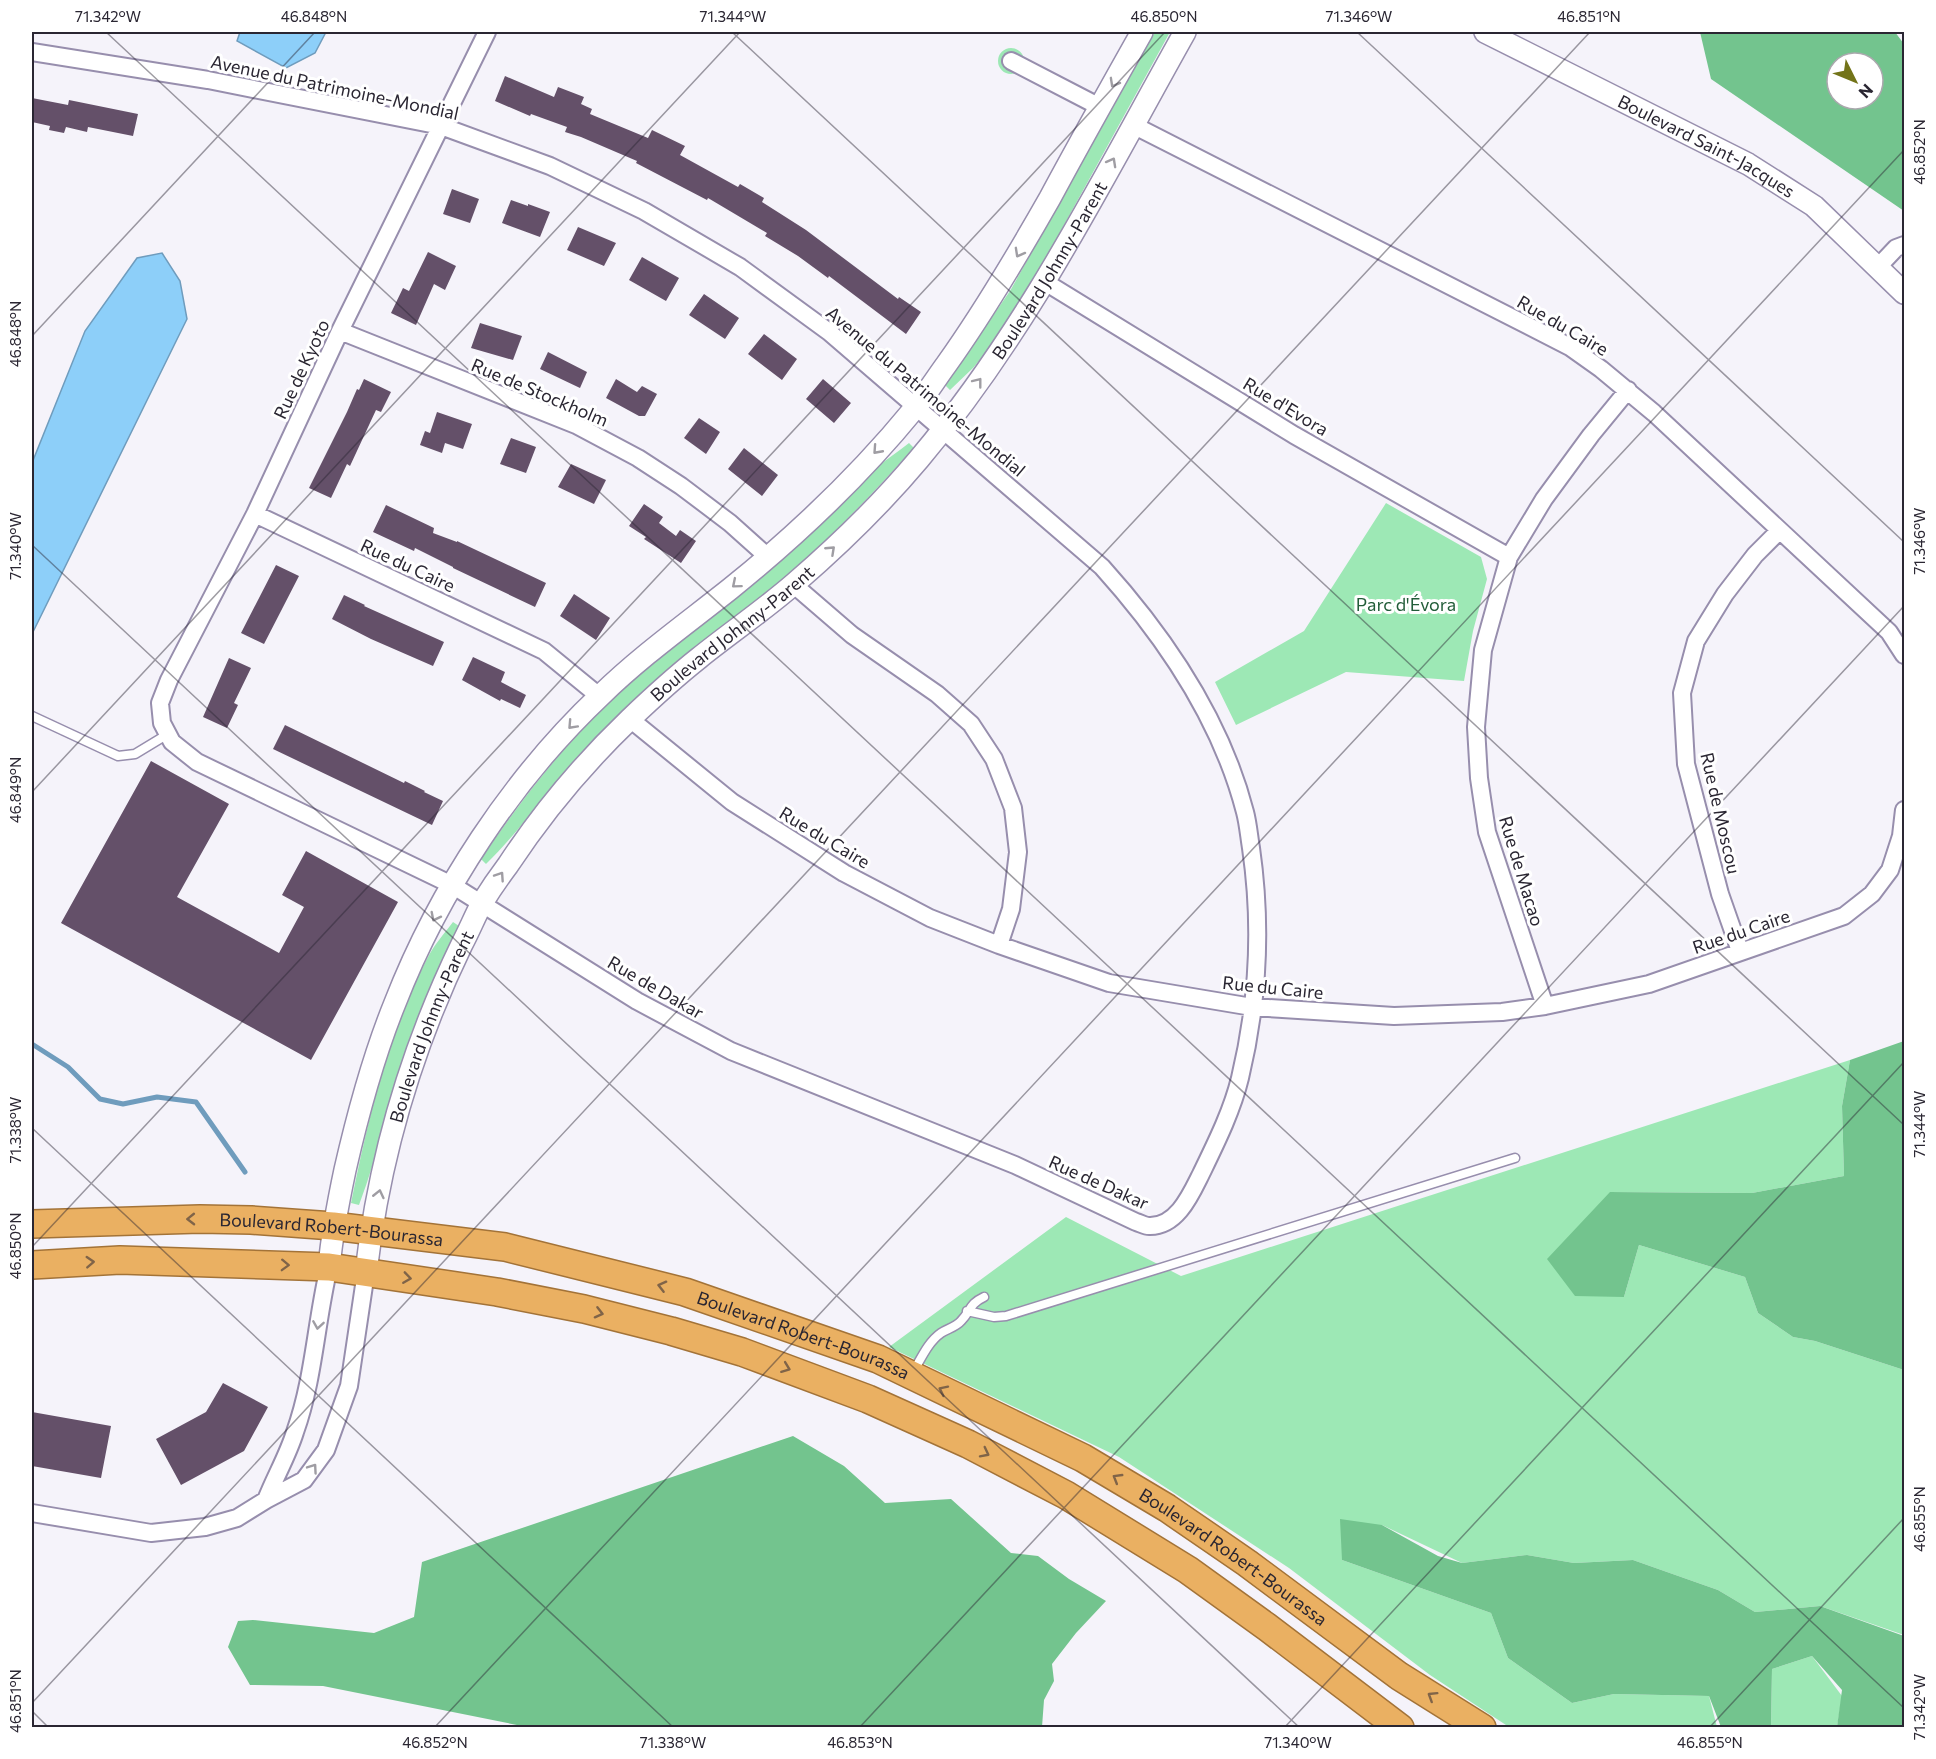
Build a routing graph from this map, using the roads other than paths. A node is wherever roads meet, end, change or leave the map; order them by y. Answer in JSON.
{"nodes":[{"id":1,"x":487,"y":32,"type":"edge"},
{"id":2,"x":1142,"y":32,"type":"edge"},
{"id":3,"x":1185,"y":32,"type":"edge"},
{"id":4,"x":1485,"y":32,"type":"edge"},
{"id":5,"x":32,"y":52,"type":"edge"},
{"id":6,"x":1011,"y":61,"type":"dead end"},
{"id":7,"x":1100,"y":107,"type":"junction"},
{"id":8,"x":1133,"y":124,"type":"junction"},
{"id":9,"x":441,"y":126,"type":"junction"},
{"id":10,"x":1905,"y":245,"type":"edge"},
{"id":11,"x":1878,"y":267,"type":"junction"},
{"id":12,"x":1045,"y":282,"type":"junction"},
{"id":13,"x":1905,"y":293,"type":"edge"},
{"id":14,"x":340,"y":331,"type":"junction"},
{"id":15,"x":1628,"y":390,"type":"junction"},
{"id":16,"x":916,"y":407,"type":"junction"},
{"id":17,"x":943,"y":429,"type":"junction"},
{"id":18,"x":255,"y":514,"type":"junction"},
{"id":19,"x":1779,"y":531,"type":"junction"},
{"id":20,"x":768,"y":557,"type":"junction"},
{"id":21,"x":1509,"y":557,"type":"junction"},
{"id":22,"x":794,"y":585,"type":"junction"},
{"id":23,"x":1905,"y":655,"type":"edge"},
{"id":24,"x":599,"y":696,"type":"junction"},
{"id":25,"x":32,"y":716,"type":"edge"},
{"id":26,"x":630,"y":719,"type":"junction"},
{"id":27,"x":165,"y":729,"type":"junction"},
{"id":28,"x":1905,"y":810,"type":"edge"},
{"id":29,"x":452,"y":885,"type":"junction"},
{"id":30,"x":482,"y":903,"type":"junction"},
{"id":31,"x":999,"y":945,"type":"junction"},
{"id":32,"x":1740,"y":951,"type":"junction"},
{"id":33,"x":1545,"y":1006,"type":"junction"},
{"id":34,"x":1252,"y":1008,"type":"junction"},
{"id":35,"x":1515,"y":1158,"type":"dead end"},
{"id":36,"x":1163,"y":1223,"type":"joint"},
{"id":37,"x":32,"y":1224,"type":"edge"},
{"id":38,"x":333,"y":1226,"type":"junction"},
{"id":39,"x":371,"y":1231,"type":"junction"},
{"id":40,"x":32,"y":1265,"type":"edge"},
{"id":41,"x":329,"y":1267,"type":"junction"},
{"id":42,"x":366,"y":1272,"type":"junction"},
{"id":43,"x":984,"y":1297,"type":"dead end"},
{"id":44,"x":967,"y":1311,"type":"junction"},
{"id":45,"x":912,"y":1376,"type":"junction"},
{"id":46,"x":266,"y":1500,"type":"junction"},
{"id":47,"x":32,"y":1513,"type":"edge"},
{"id":48,"x":1400,"y":1728,"type":"edge"},
{"id":49,"x":1482,"y":1728,"type":"edge"}],
"edges":[{"from":1,"to":9,"type":"street","name":"Rue de Kyoto"},
{"from":2,"to":7,"type":"street","name":"Boulevard Johnny-Parent","one_way":true},
{"from":3,"to":8,"type":"street","name":"Boulevard Johnny-Parent"},
{"from":4,"to":11,"type":"street","name":"Boulevard Saint-Jacques"},
{"from":5,"to":9,"type":"street","name":"Avenue du Patrimoine-Mondial"},
{"from":6,"to":7,"type":"street"},
{"from":7,"to":16,"type":"street","name":"Boulevard Johnny-Parent","one_way":true},
{"from":12,"to":8,"type":"street","name":"Boulevard Johnny-Parent","one_way":true},
{"from":8,"to":15,"type":"street","name":"Rue du Caire"},
{"from":9,"to":14,"type":"street","name":"Rue de Kyoto"},
{"from":9,"to":16,"type":"street","name":"Avenue du Patrimoine-Mondial"},
{"from":10,"to":11,"type":"street"},
{"from":11,"to":13,"type":"street","name":"Boulevard Saint-Jacques"},
{"from":17,"to":12,"type":"street","name":"Boulevard Johnny-Parent","one_way":true},
{"from":12,"to":21,"type":"street","name":"Rue d'Evora"},
{"from":14,"to":18,"type":"street","name":"Rue de Kyoto"},
{"from":14,"to":20,"type":"street","name":"Rue de Stockholm"},
{"from":15,"to":19,"type":"street","name":"Rue du Caire"},
{"from":15,"to":21,"type":"street","name":"Rue de Macao"},
{"from":16,"to":17,"type":"street","name":"Avenue du Patrimoine-Mondial"},
{"from":16,"to":20,"type":"street","name":"Boulevard Johnny-Parent","one_way":true},
{"from":22,"to":17,"type":"street","name":"Boulevard Johnny-Parent","one_way":true},
{"from":17,"to":34,"type":"street","name":"Avenue du Patrimoine-Mondial"},
{"from":18,"to":24,"type":"street","name":"Rue du Caire"},
{"from":18,"to":27,"type":"street","name":"Rue de Kyoto"},
{"from":19,"to":23,"type":"street","name":"Rue du Caire"},
{"from":19,"to":32,"type":"street","name":"Rue de Moscou"},
{"from":20,"to":24,"type":"street","name":"Boulevard Johnny-Parent","one_way":true},
{"from":21,"to":33,"type":"street","name":"Rue de Macao"},
{"from":22,"to":26,"type":"street","name":"Boulevard Johnny-Parent"},
{"from":22,"to":31,"type":"street"},
{"from":24,"to":29,"type":"street","name":"Boulevard Johnny-Parent","one_way":true},
{"from":25,"to":27,"type":"lane"},
{"from":30,"to":26,"type":"street","name":"Boulevard Johnny-Parent","one_way":true},
{"from":26,"to":31,"type":"street","name":"Rue du Caire"},
{"from":27,"to":29,"type":"street","name":"Rue de Dakar"},
{"from":28,"to":32,"type":"street","name":"Rue du Caire"},
{"from":29,"to":30,"type":"street","name":"Rue de Dakar"},
{"from":29,"to":38,"type":"street","name":"Boulevard Johnny-Parent","one_way":true},
{"from":30,"to":36,"type":"street","name":"Rue de Dakar"},
{"from":39,"to":30,"type":"street","name":"Boulevard Johnny-Parent","one_way":true},
{"from":31,"to":34,"type":"street","name":"Rue du Caire"},
{"from":32,"to":33,"type":"street","name":"Rue du Caire"},
{"from":33,"to":34,"type":"street","name":"Rue du Caire"},
{"from":34,"to":36,"type":"street","name":"Avenue du Patrimoine-Mondial"},
{"from":35,"to":44,"type":"lane"},
{"from":38,"to":37,"type":"highway","name":"Boulevard Robert-Bourassa","one_way":true},
{"from":38,"to":39,"type":"highway","name":"Boulevard Robert-Bourassa"},
{"from":38,"to":41,"type":"street","name":"Boulevard Johnny-Parent"},
{"from":39,"to":42,"type":"street","name":"Boulevard Johnny-Parent"},
{"from":45,"to":39,"type":"highway","name":"Boulevard Robert-Bourassa","one_way":true},
{"from":40,"to":41,"type":"highway","name":"Boulevard Robert-Bourassa","one_way":true},
{"from":41,"to":42,"type":"highway","name":"Boulevard Robert-Bourassa"},
{"from":41,"to":46,"type":"street","one_way":true},
{"from":46,"to":42,"type":"street","one_way":true},
{"from":42,"to":48,"type":"highway","name":"Boulevard Robert-Bourassa","one_way":true},
{"from":43,"to":44,"type":"lane"},
{"from":44,"to":45,"type":"lane"},
{"from":49,"to":45,"type":"highway","name":"Boulevard Robert-Bourassa","one_way":true},
{"from":46,"to":47,"type":"street"}]}
